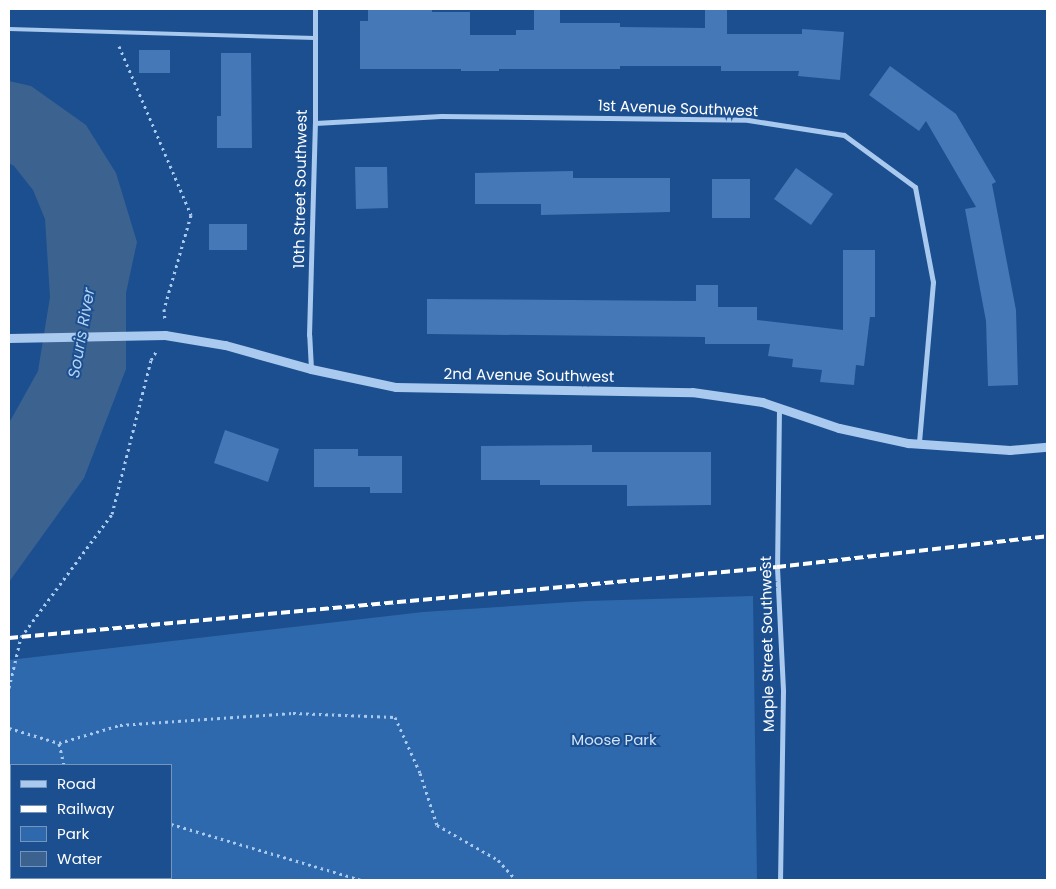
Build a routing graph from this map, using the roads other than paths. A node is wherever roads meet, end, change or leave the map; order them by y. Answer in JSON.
{"nodes":[{"id":1,"x":315,"y":9,"type":"edge"},
{"id":2,"x":9,"y":28,"type":"edge"},
{"id":3,"x":315,"y":38,"type":"junction"},
{"id":4,"x":315,"y":123,"type":"junction"},
{"id":5,"x":9,"y":338,"type":"edge"},
{"id":6,"x":311,"y":369,"type":"junction"},
{"id":7,"x":779,"y":408,"type":"junction"},
{"id":8,"x":919,"y":443,"type":"junction"},
{"id":9,"x":1047,"y":447,"type":"edge"},
{"id":10,"x":780,"y":880,"type":"edge"}],
"edges":[{"from":1,"to":3,"type":"street","name":"10th Street Southwest"},
{"from":2,"to":3,"type":"lane"},
{"from":3,"to":4,"type":"street","name":"10th Street Southwest"},
{"from":4,"to":6,"type":"street","name":"10th Street Southwest"},
{"from":4,"to":8,"type":"street","name":"1st Avenue Southwest"},
{"from":5,"to":6,"type":"street","name":"2nd Avenue Southwest"},
{"from":6,"to":7,"type":"street","name":"2nd Avenue Southwest"},
{"from":7,"to":8,"type":"street","name":"2nd Avenue Southwest"},
{"from":7,"to":10,"type":"street","name":"Maple Street Southwest"},
{"from":8,"to":9,"type":"street","name":"2nd Avenue Southwest"}]}
